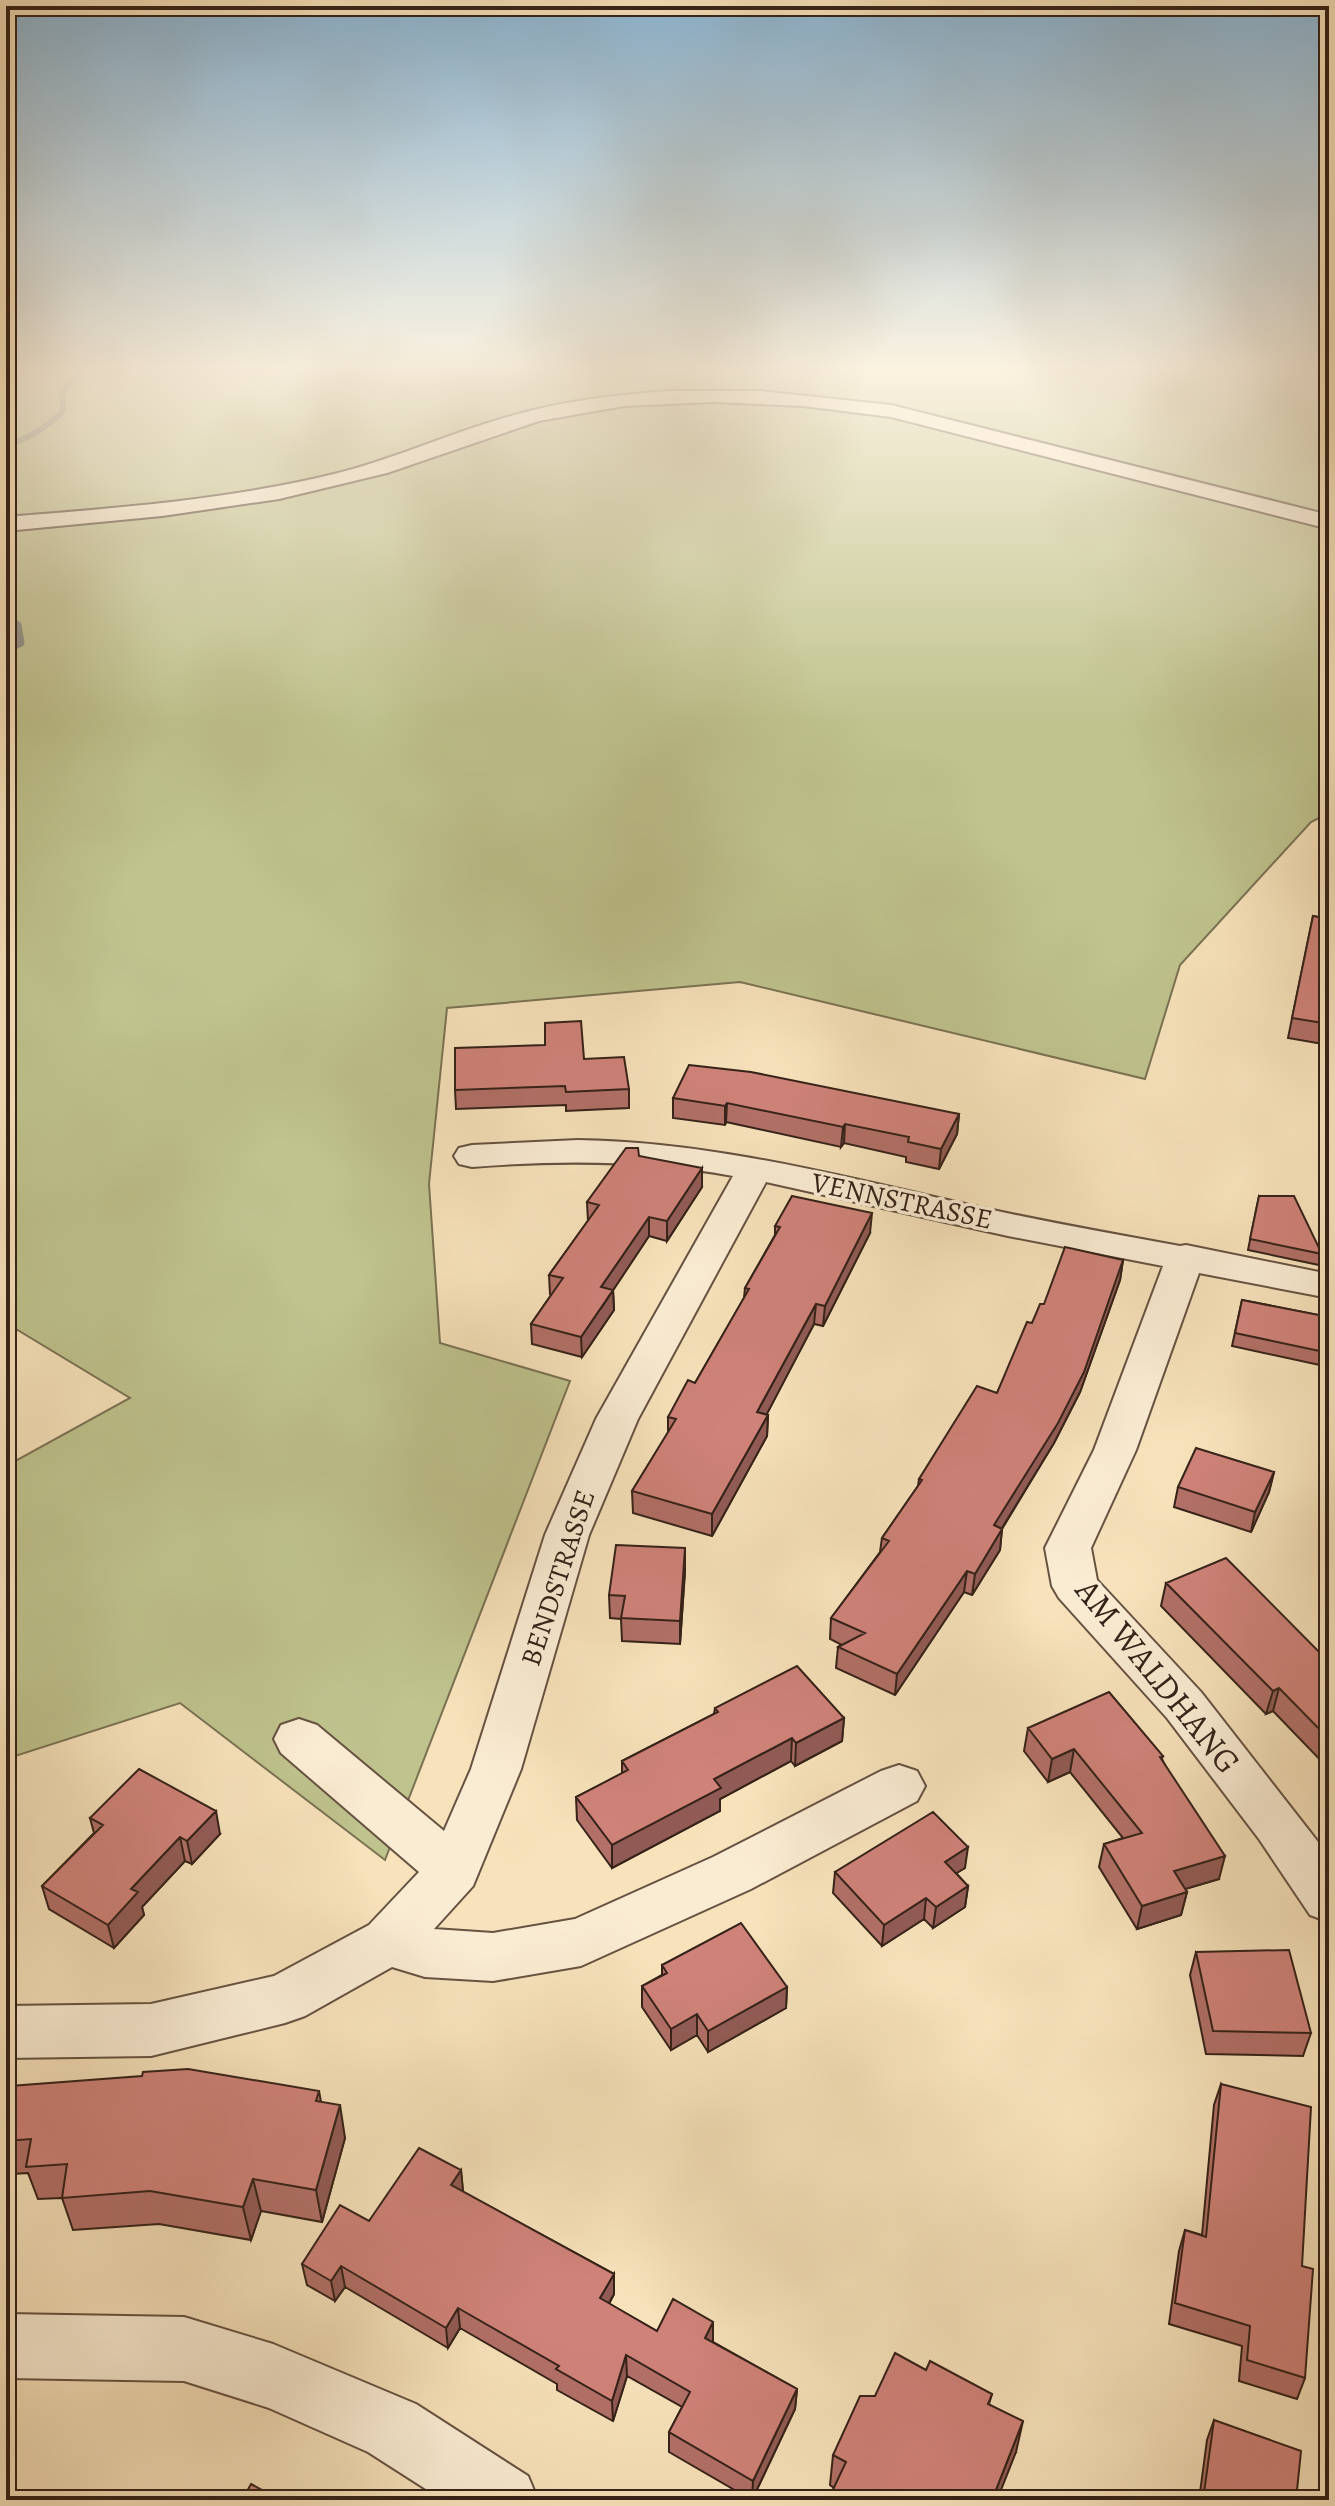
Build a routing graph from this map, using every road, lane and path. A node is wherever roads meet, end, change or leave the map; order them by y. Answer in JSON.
{"nodes":[{"id":1,"x":297,"y":488,"type":"edge"},
{"id":2,"x":1195,"y":488,"type":"edge"},
{"id":3,"x":1329,"y":522,"type":"edge"},
{"id":4,"x":6,"y":524,"type":"edge"},
{"id":5,"x":472,"y":1156,"type":"dead end"},
{"id":6,"x":755,"y":1168,"type":"junction"},
{"id":7,"x":1186,"y":1256,"type":"junction"},
{"id":8,"x":1329,"y":1286,"type":"edge"},
{"id":9,"x":299,"y":1739,"type":"dead end"},
{"id":10,"x":899,"y":1786,"type":"dead end"},
{"id":11,"x":454,"y":1870,"type":"junction"},
{"id":12,"x":1329,"y":1899,"type":"edge"},
{"id":13,"x":388,"y":1942,"type":"junction"},
{"id":14,"x":6,"y":2032,"type":"edge"},
{"id":15,"x":6,"y":2346,"type":"edge"},
{"id":16,"x":504,"y":2500,"type":"edge"}],
"edges":[{"from":1,"to":4,"type":"street"},
{"from":2,"to":3,"type":"street"},
{"from":5,"to":6,"type":"street","name":"VENNSTRASSE"},
{"from":6,"to":7,"type":"street","name":"VENNSTRASSE"},
{"from":6,"to":11,"type":"street","name":"BENDSTRASSE"},
{"from":7,"to":8,"type":"street","name":"VENNSTRASSE"},
{"from":7,"to":12,"type":"street","name":"AM WALDHANG"},
{"from":9,"to":11,"type":"street"},
{"from":10,"to":13,"type":"street"},
{"from":11,"to":13,"type":"street","name":"BENDSTRASSE"},
{"from":13,"to":14,"type":"street","name":"BENDSTRASSE"},
{"from":15,"to":16,"type":"street"}]}
